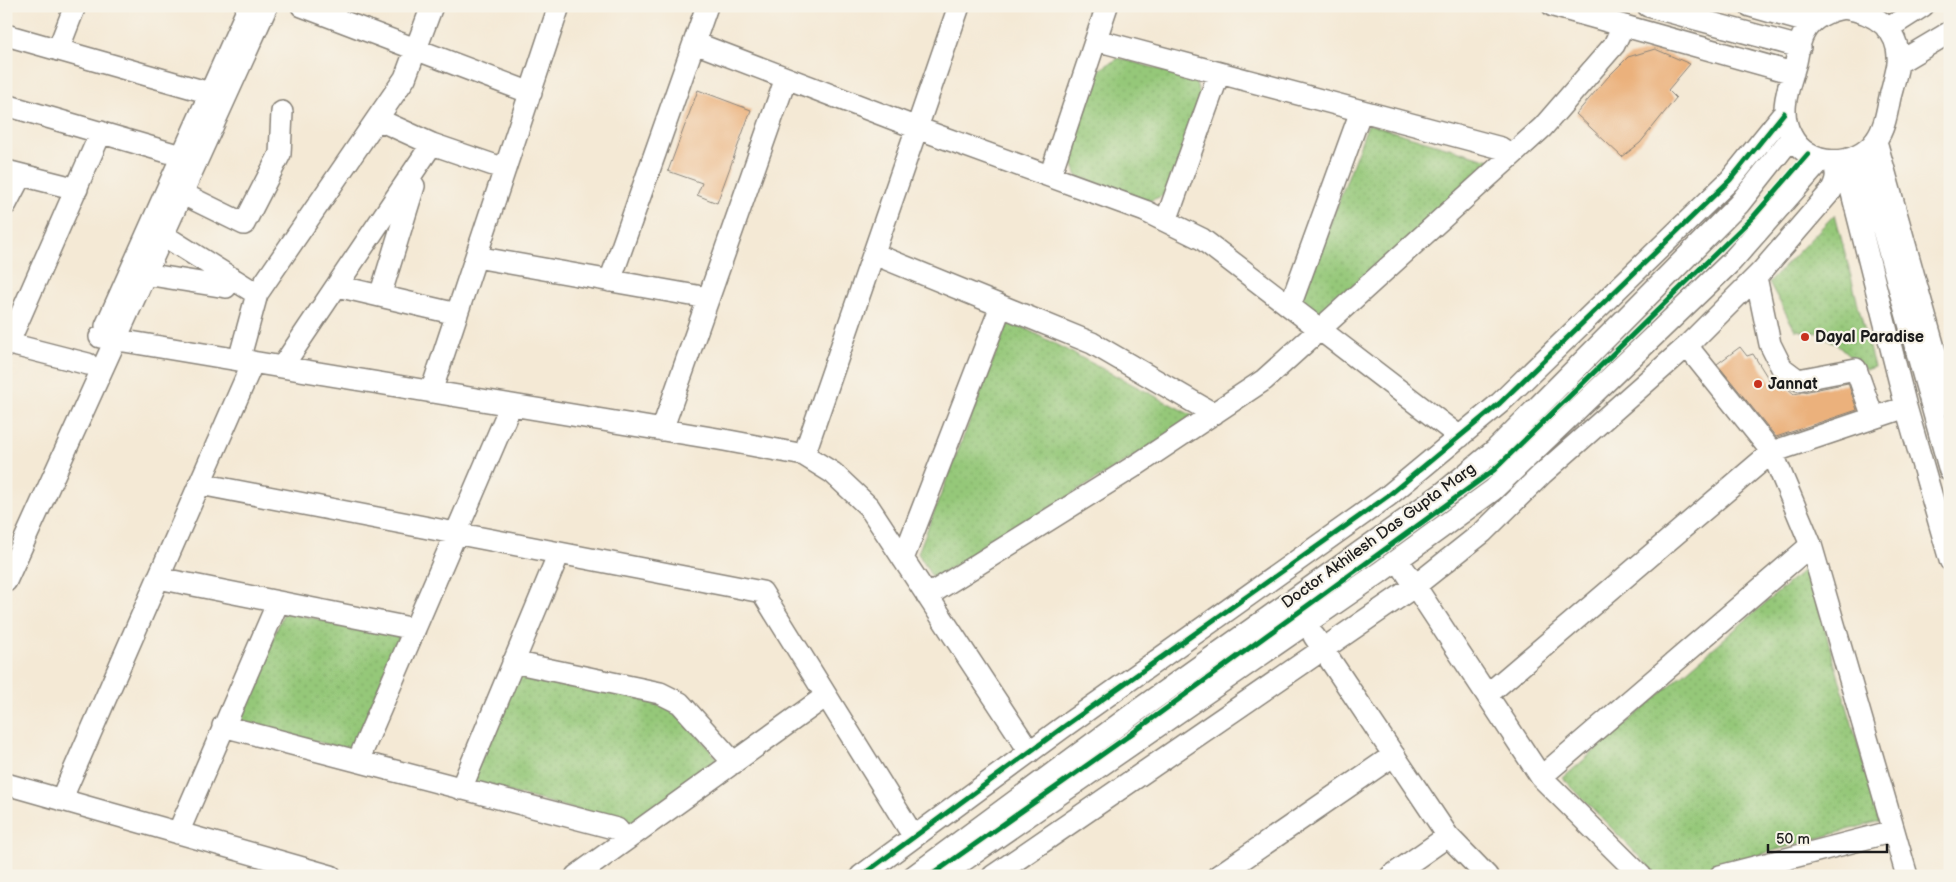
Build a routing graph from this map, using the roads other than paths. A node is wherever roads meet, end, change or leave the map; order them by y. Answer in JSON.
{"nodes":[{"id":1,"x":75,"y":6,"type":"edge"},
{"id":2,"x":249,"y":6,"type":"edge"},
{"id":3,"x":267,"y":6,"type":"edge"},
{"id":4,"x":302,"y":6,"type":"edge"},
{"id":5,"x":432,"y":6,"type":"edge"},
{"id":6,"x":559,"y":6,"type":"edge"},
{"id":7,"x":708,"y":6,"type":"edge"},
{"id":8,"x":959,"y":6,"type":"edge"},
{"id":9,"x":1107,"y":6,"type":"edge"},
{"id":10,"x":1553,"y":6,"type":"edge"},
{"id":11,"x":1648,"y":6,"type":"edge"},
{"id":12,"x":1750,"y":6,"type":"edge"},
{"id":13,"x":1923,"y":6,"type":"edge"},
{"id":14,"x":1828,"y":11,"type":"edge"},
{"id":15,"x":1884,"y":19,"type":"edge"},
{"id":16,"x":1623,"y":26,"type":"junction"},
{"id":17,"x":1950,"y":32,"type":"edge"},
{"id":18,"x":7,"y":39,"type":"edge"},
{"id":19,"x":1096,"y":40,"type":"junction"},
{"id":20,"x":695,"y":43,"type":"junction"},
{"id":21,"x":1800,"y":47,"type":"junction"},
{"id":22,"x":414,"y":49,"type":"junction"},
{"id":23,"x":58,"y":50,"type":"junction"},
{"id":24,"x":1898,"y":63,"type":"junction"},
{"id":25,"x":1219,"y":73,"type":"junction"},
{"id":26,"x":1793,"y":73,"type":"junction"},
{"id":27,"x":786,"y":78,"type":"junction"},
{"id":28,"x":210,"y":93,"type":"junction"},
{"id":29,"x":531,"y":93,"type":"junction"},
{"id":30,"x":6,"y":105,"type":"edge"},
{"id":31,"x":1361,"y":111,"type":"junction"},
{"id":32,"x":282,"y":112,"type":"dead end"},
{"id":33,"x":1784,"y":113,"type":"junction"},
{"id":34,"x":377,"y":119,"type":"junction"},
{"id":35,"x":917,"y":128,"type":"junction"},
{"id":36,"x":101,"y":132,"type":"junction"},
{"id":37,"x":1792,"y":137,"type":"junction"},
{"id":38,"x":432,"y":144,"type":"junction"},
{"id":39,"x":1512,"y":155,"type":"junction"},
{"id":40,"x":1848,"y":155,"type":"junction"},
{"id":41,"x":181,"y":156,"type":"junction"},
{"id":42,"x":506,"y":169,"type":"junction"},
{"id":43,"x":13,"y":173,"type":"edge"},
{"id":44,"x":1050,"y":176,"type":"junction"},
{"id":45,"x":408,"y":179,"type":"junction"},
{"id":46,"x":76,"y":189,"type":"junction"},
{"id":47,"x":181,"y":193,"type":"junction"},
{"id":48,"x":6,"y":204,"type":"edge"},
{"id":49,"x":1166,"y":221,"type":"junction"},
{"id":50,"x":163,"y":234,"type":"junction"},
{"id":51,"x":874,"y":254,"type":"junction"},
{"id":52,"x":476,"y":257,"type":"junction"},
{"id":53,"x":145,"y":274,"type":"junction"},
{"id":54,"x":1756,"y":277,"type":"junction"},
{"id":55,"x":232,"y":278,"type":"junction"},
{"id":56,"x":610,"y":281,"type":"junction"},
{"id":57,"x":337,"y":286,"type":"junction"},
{"id":58,"x":257,"y":294,"type":"junction"},
{"id":59,"x":380,"y":296,"type":"junction"},
{"id":60,"x":708,"y":298,"type":"junction"},
{"id":61,"x":1002,"y":306,"type":"junction"},
{"id":62,"x":1290,"y":306,"type":"junction"},
{"id":63,"x":457,"y":314,"type":"junction"},
{"id":64,"x":1321,"y":329,"type":"junction"},
{"id":65,"x":108,"y":339,"type":"junction"},
{"id":66,"x":7,"y":344,"type":"edge"},
{"id":67,"x":1687,"y":346,"type":"junction"},
{"id":68,"x":246,"y":361,"type":"junction"},
{"id":69,"x":88,"y":364,"type":"junction"},
{"id":70,"x":282,"y":367,"type":"junction"},
{"id":71,"x":430,"y":392,"type":"junction"},
{"id":72,"x":511,"y":405,"type":"junction"},
{"id":73,"x":1950,"y":405,"type":"edge"},
{"id":74,"x":1906,"y":407,"type":"junction"},
{"id":75,"x":1214,"y":414,"type":"junction"},
{"id":76,"x":1873,"y":417,"type":"junction"},
{"id":77,"x":662,"y":430,"type":"junction"},
{"id":78,"x":1460,"y":437,"type":"junction"},
{"id":79,"x":1772,"y":452,"type":"junction"},
{"id":80,"x":804,"y":455,"type":"junction"},
{"id":81,"x":1950,"y":472,"type":"edge"},
{"id":82,"x":200,"y":484,"type":"junction"},
{"id":83,"x":456,"y":533,"type":"junction"},
{"id":84,"x":1811,"y":545,"type":"junction"},
{"id":85,"x":6,"y":547,"type":"edge"},
{"id":86,"x":559,"y":553,"type":"junction"},
{"id":87,"x":903,"y":559,"type":"junction"},
{"id":88,"x":1398,"y":560,"type":"junction"},
{"id":89,"x":1950,"y":560,"type":"edge"},
{"id":90,"x":158,"y":578,"type":"junction"},
{"id":91,"x":6,"y":581,"type":"edge"},
{"id":92,"x":1415,"y":586,"type":"junction"},
{"id":93,"x":927,"y":596,"type":"junction"},
{"id":94,"x":278,"y":602,"type":"junction"},
{"id":95,"x":1306,"y":624,"type":"junction"},
{"id":96,"x":415,"y":629,"type":"junction"},
{"id":97,"x":1322,"y":648,"type":"junction"},
{"id":98,"x":513,"y":662,"type":"junction"},
{"id":99,"x":1114,"y":692,"type":"junction"},
{"id":100,"x":1487,"y":695,"type":"junction"},
{"id":101,"x":826,"y":696,"type":"junction"},
{"id":102,"x":1124,"y":721,"type":"junction"},
{"id":103,"x":223,"y":726,"type":"junction"},
{"id":104,"x":1131,"y":744,"type":"junction"},
{"id":105,"x":1030,"y":752,"type":"junction"},
{"id":106,"x":1394,"y":755,"type":"junction"},
{"id":107,"x":358,"y":762,"type":"junction"},
{"id":108,"x":734,"y":763,"type":"junction"},
{"id":109,"x":1541,"y":777,"type":"junction"},
{"id":110,"x":6,"y":784,"type":"edge"},
{"id":111,"x":461,"y":788,"type":"junction"},
{"id":112,"x":61,"y":800,"type":"junction"},
{"id":113,"x":1894,"y":831,"type":"junction"},
{"id":114,"x":178,"y":832,"type":"junction"},
{"id":115,"x":1448,"y":836,"type":"junction"},
{"id":116,"x":914,"y":837,"type":"junction"},
{"id":117,"x":626,"y":840,"type":"junction"},
{"id":118,"x":331,"y":876,"type":"edge"},
{"id":119,"x":576,"y":876,"type":"edge"},
{"id":120,"x":861,"y":876,"type":"edge"},
{"id":121,"x":914,"y":876,"type":"edge"},
{"id":122,"x":941,"y":876,"type":"edge"},
{"id":123,"x":993,"y":876,"type":"edge"},
{"id":124,"x":1218,"y":876,"type":"edge"},
{"id":125,"x":1391,"y":876,"type":"edge"},
{"id":126,"x":1486,"y":876,"type":"edge"},
{"id":127,"x":1641,"y":876,"type":"edge"},
{"id":128,"x":1720,"y":876,"type":"edge"},
{"id":129,"x":1906,"y":876,"type":"edge"}],
"edges":[{"from":1,"to":23,"type":"street"},
{"from":2,"to":28,"type":"street"},
{"from":3,"to":47,"type":"street"},
{"from":4,"to":22,"type":"street"},
{"from":5,"to":22,"type":"street"},
{"from":6,"to":29,"type":"street"},
{"from":7,"to":20,"type":"street"},
{"from":8,"to":35,"type":"street"},
{"from":9,"to":19,"type":"street"},
{"from":10,"to":16,"type":"street"},
{"from":11,"to":21,"type":"street"},
{"from":12,"to":14,"type":"street"},
{"from":13,"to":15,"type":"street"},
{"from":14,"to":15,"type":"street"},
{"from":14,"to":21,"type":"street"},
{"from":15,"to":24,"type":"street"},
{"from":16,"to":26,"type":"street"},
{"from":16,"to":39,"type":"street"},
{"from":17,"to":24,"type":"street"},
{"from":18,"to":23,"type":"street"},
{"from":19,"to":25,"type":"street"},
{"from":19,"to":44,"type":"street"},
{"from":20,"to":27,"type":"street"},
{"from":20,"to":56,"type":"street"},
{"from":21,"to":26,"type":"street"},
{"from":22,"to":29,"type":"street"},
{"from":22,"to":34,"type":"street"},
{"from":23,"to":28,"type":"street"},
{"from":24,"to":40,"type":"street"},
{"from":25,"to":31,"type":"street"},
{"from":25,"to":49,"type":"street"},
{"from":26,"to":33,"type":"street"},
{"from":27,"to":35,"type":"street"},
{"from":27,"to":60,"type":"street"},
{"from":28,"to":41,"type":"street"},
{"from":29,"to":42,"type":"street"},
{"from":30,"to":36,"type":"street"},
{"from":31,"to":39,"type":"street"},
{"from":31,"to":62,"type":"street"},
{"from":32,"to":47,"type":"street"},
{"from":33,"to":37,"type":"street"},
{"from":33,"to":78,"type":"street"},
{"from":34,"to":38,"type":"street"},
{"from":34,"to":58,"type":"street"},
{"from":35,"to":44,"type":"street"},
{"from":35,"to":51,"type":"street"},
{"from":36,"to":41,"type":"street"},
{"from":36,"to":46,"type":"street"},
{"from":37,"to":40,"type":"street"},
{"from":37,"to":102,"type":"street","name":"Doctor Akhilesh Das Gupta Marg"},
{"from":38,"to":42,"type":"street"},
{"from":38,"to":45,"type":"street"},
{"from":39,"to":64,"type":"street"},
{"from":40,"to":54,"type":"street"},
{"from":40,"to":73,"type":"street"},
{"from":40,"to":74,"type":"street"},
{"from":40,"to":81,"type":"street"},
{"from":40,"to":88,"type":"street","name":"Doctor Akhilesh Das Gupta Marg"},
{"from":41,"to":65,"type":"street"},
{"from":42,"to":52,"type":"street"},
{"from":43,"to":46,"type":"street"},
{"from":43,"to":48,"type":"street"},
{"from":44,"to":49,"type":"street"},
{"from":45,"to":57,"type":"street"},
{"from":45,"to":59,"type":"street"},
{"from":46,"to":66,"type":"street"},
{"from":47,"to":50,"type":"street"},
{"from":49,"to":62,"type":"street"},
{"from":50,"to":53,"type":"street"},
{"from":50,"to":55,"type":"street"},
{"from":51,"to":61,"type":"street"},
{"from":51,"to":80,"type":"street"},
{"from":52,"to":56,"type":"street"},
{"from":52,"to":63,"type":"street"},
{"from":53,"to":55,"type":"street"},
{"from":53,"to":65,"type":"street"},
{"from":54,"to":67,"type":"street"},
{"from":54,"to":76,"type":"street"},
{"from":55,"to":58,"type":"street"},
{"from":56,"to":60,"type":"street"},
{"from":57,"to":59,"type":"street"},
{"from":57,"to":70,"type":"street"},
{"from":58,"to":68,"type":"street"},
{"from":59,"to":63,"type":"street"},
{"from":60,"to":77,"type":"street"},
{"from":61,"to":75,"type":"street"},
{"from":61,"to":87,"type":"street"},
{"from":62,"to":64,"type":"street"},
{"from":63,"to":71,"type":"street"},
{"from":64,"to":75,"type":"street"},
{"from":64,"to":78,"type":"street"},
{"from":65,"to":68,"type":"street"},
{"from":65,"to":69,"type":"street"},
{"from":65,"to":91,"type":"street"},
{"from":66,"to":69,"type":"street"},
{"from":67,"to":79,"type":"street"},
{"from":67,"to":92,"type":"street"},
{"from":68,"to":70,"type":"street"},
{"from":68,"to":82,"type":"street"},
{"from":69,"to":85,"type":"street"},
{"from":70,"to":71,"type":"street"},
{"from":71,"to":72,"type":"street"},
{"from":72,"to":77,"type":"street"},
{"from":72,"to":83,"type":"street"},
{"from":74,"to":76,"type":"street"},
{"from":74,"to":89,"type":"street"},
{"from":75,"to":93,"type":"street"},
{"from":76,"to":79,"type":"street"},
{"from":77,"to":80,"type":"street"},
{"from":78,"to":99,"type":"street"},
{"from":79,"to":84,"type":"street"},
{"from":79,"to":100,"type":"street"},
{"from":80,"to":87,"type":"street"},
{"from":82,"to":83,"type":"street"},
{"from":82,"to":90,"type":"street"},
{"from":83,"to":86,"type":"street"},
{"from":83,"to":96,"type":"street"},
{"from":84,"to":109,"type":"street"},
{"from":84,"to":113,"type":"street"},
{"from":86,"to":98,"type":"street"},
{"from":86,"to":101,"type":"street"},
{"from":87,"to":93,"type":"street"},
{"from":88,"to":92,"type":"street"},
{"from":88,"to":95,"type":"street","name":"Doctor Akhilesh Das Gupta Marg"},
{"from":90,"to":94,"type":"street"},
{"from":90,"to":112,"type":"street"},
{"from":92,"to":97,"type":"street"},
{"from":92,"to":100,"type":"street"},
{"from":93,"to":105,"type":"street"},
{"from":94,"to":96,"type":"street"},
{"from":94,"to":103,"type":"street"},
{"from":95,"to":97,"type":"street"},
{"from":95,"to":104,"type":"street","name":"Doctor Akhilesh Das Gupta Marg"},
{"from":96,"to":107,"type":"street"},
{"from":97,"to":106,"type":"street"},
{"from":97,"to":123,"type":"street"},
{"from":98,"to":108,"type":"street"},
{"from":98,"to":111,"type":"street"},
{"from":99,"to":102,"type":"street"},
{"from":99,"to":105,"type":"street"},
{"from":100,"to":109,"type":"street"},
{"from":101,"to":108,"type":"street"},
{"from":101,"to":116,"type":"street"},
{"from":102,"to":104,"type":"street"},
{"from":102,"to":121,"type":"street","name":"Doctor Akhilesh Das Gupta Marg"},
{"from":103,"to":107,"type":"street"},
{"from":103,"to":114,"type":"street"},
{"from":104,"to":122,"type":"street","name":"Doctor Akhilesh Das Gupta Marg"},
{"from":105,"to":116,"type":"street"},
{"from":106,"to":115,"type":"street"},
{"from":106,"to":124,"type":"street"},
{"from":107,"to":111,"type":"street"},
{"from":108,"to":117,"type":"street"},
{"from":109,"to":127,"type":"street"},
{"from":110,"to":112,"type":"street"},
{"from":111,"to":117,"type":"street"},
{"from":112,"to":114,"type":"street"},
{"from":113,"to":128,"type":"street"},
{"from":113,"to":129,"type":"street"},
{"from":114,"to":118,"type":"street"},
{"from":115,"to":125,"type":"street"},
{"from":115,"to":126,"type":"street"},
{"from":116,"to":120,"type":"street"},
{"from":117,"to":119,"type":"street"}]}
